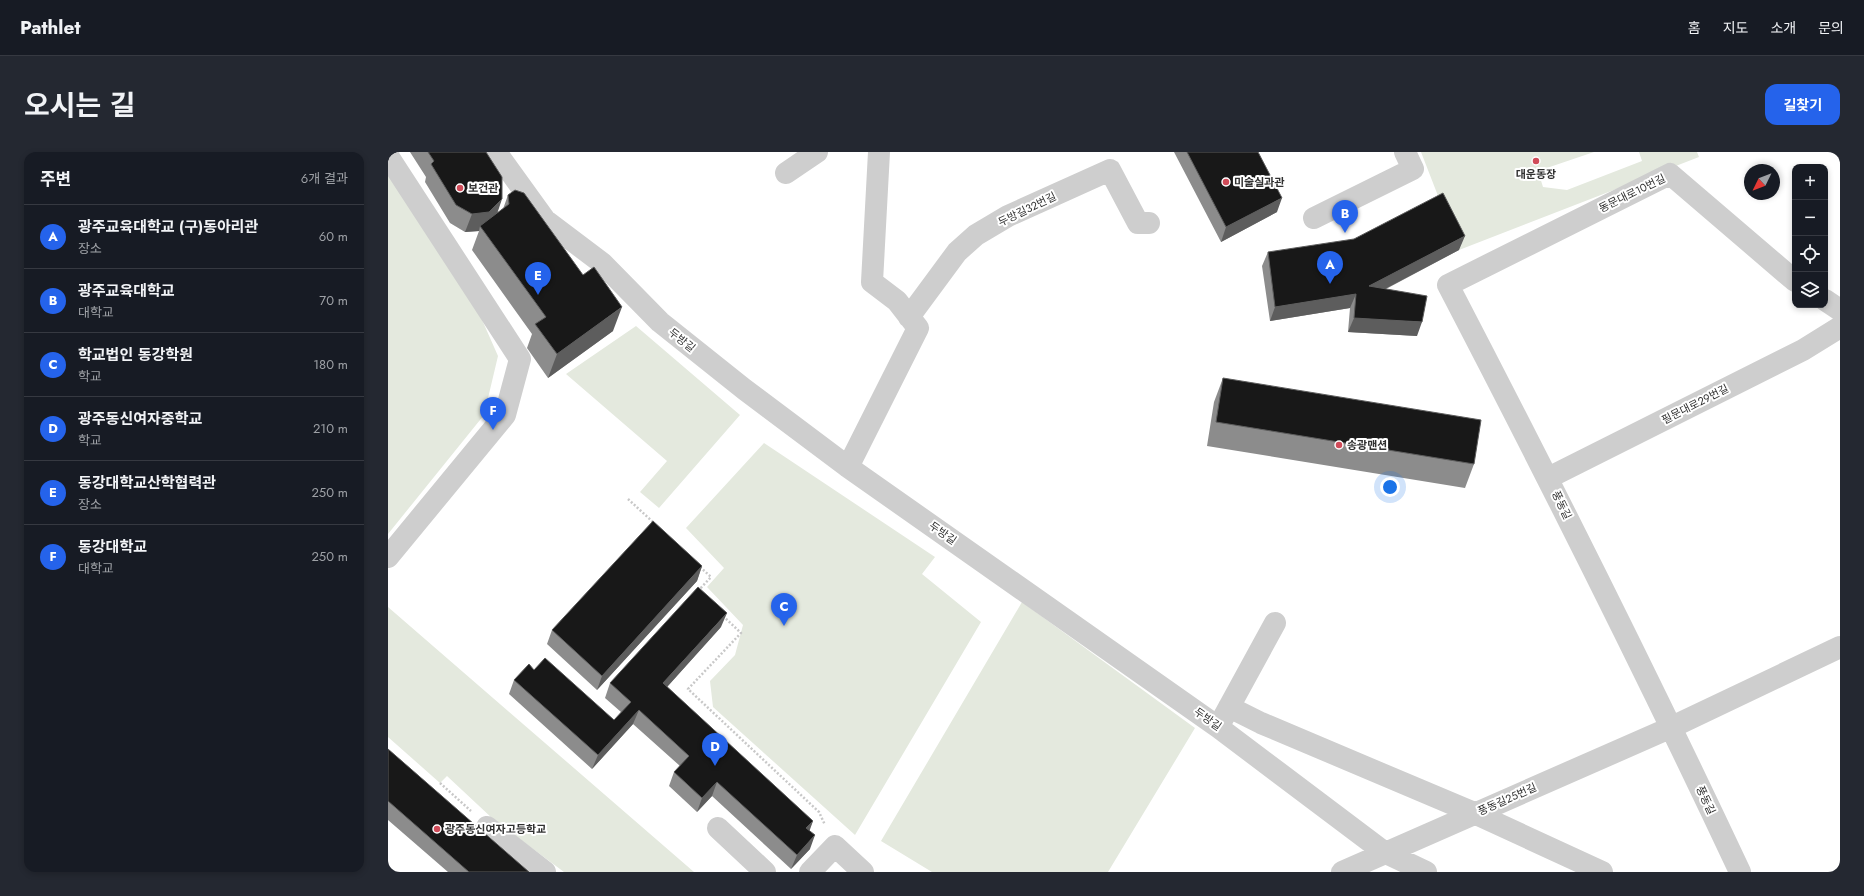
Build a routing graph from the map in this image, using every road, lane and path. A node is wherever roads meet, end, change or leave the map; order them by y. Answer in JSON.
{"nodes":[{"id":1,"x":496,"y":152,"type":"edge"},
{"id":2,"x":817,"y":152,"type":"edge"},
{"id":3,"x":880,"y":152,"type":"edge"},
{"id":4,"x":1405,"y":152,"type":"edge"},
{"id":5,"x":388,"y":156,"type":"edge"},
{"id":6,"x":786,"y":173,"type":"dead end"},
{"id":7,"x":1314,"y":218,"type":"dead end"},
{"id":8,"x":1149,"y":223,"type":"dead end"},
{"id":9,"x":1792,"y":278,"type":"edge"},
{"id":10,"x":1448,"y":285,"type":"joint"},
{"id":11,"x":1828,"y":302,"type":"edge"},
{"id":12,"x":1840,"y":310,"type":"edge"},
{"id":13,"x":909,"y":317,"type":"junction"},
{"id":14,"x":1840,"y":327,"type":"edge"},
{"id":15,"x":848,"y":467,"type":"junction"},
{"id":16,"x":1548,"y":478,"type":"junction"},
{"id":17,"x":628,"y":499,"type":"dead end"},
{"id":18,"x":660,"y":528,"type":"edge"},
{"id":19,"x":388,"y":557,"type":"edge"},
{"id":20,"x":694,"y":561,"type":"edge"},
{"id":21,"x":702,"y":597,"type":"edge"},
{"id":22,"x":719,"y":613,"type":"edge"},
{"id":23,"x":1275,"y":623,"type":"dead end"},
{"id":24,"x":1840,"y":647,"type":"edge"},
{"id":25,"x":1229,"y":707,"type":"junction"},
{"id":26,"x":1218,"y":727,"type":"junction"},
{"id":27,"x":1672,"y":727,"type":"junction"},
{"id":28,"x":440,"y":783,"type":"dead end"},
{"id":29,"x":1474,"y":813,"type":"junction"},
{"id":30,"x":487,"y":827,"type":"joint"},
{"id":31,"x":718,"y":828,"type":"dead end"},
{"id":32,"x":835,"y":846,"type":"junction"},
{"id":33,"x":1384,"y":852,"type":"junction"},
{"id":34,"x":545,"y":872,"type":"edge"},
{"id":35,"x":765,"y":872,"type":"edge"},
{"id":36,"x":810,"y":872,"type":"edge"},
{"id":37,"x":863,"y":872,"type":"edge"},
{"id":38,"x":1342,"y":872,"type":"edge"},
{"id":39,"x":1392,"y":872,"type":"edge"},
{"id":40,"x":1426,"y":872,"type":"edge"},
{"id":41,"x":1602,"y":872,"type":"edge"},
{"id":42,"x":1740,"y":872,"type":"edge"}],
"edges":[{"from":1,"to":15,"type":"lane","name":"두방길"},
{"from":2,"to":6,"type":"lane"},
{"from":3,"to":13,"type":"lane"},
{"from":4,"to":7,"type":"lane"},
{"from":5,"to":19,"type":"lane"},
{"from":8,"to":13,"type":"lane","name":"두방길32번길"},
{"from":9,"to":10,"type":"lane","name":"동문대로10번길"},
{"from":10,"to":16,"type":"lane","name":"풍동길"},
{"from":11,"to":12,"type":"lane"},
{"from":13,"to":15,"type":"lane"},
{"from":14,"to":16,"type":"lane","name":"필문대로29번길"},
{"from":15,"to":26,"type":"lane","name":"두방길"},
{"from":16,"to":27,"type":"lane","name":"풍동길"},
{"from":17,"to":18,"type":"path"},
{"from":20,"to":21,"type":"path"},
{"from":22,"to":32,"type":"path"},
{"from":23,"to":25,"type":"lane"},
{"from":24,"to":27,"type":"lane"},
{"from":25,"to":26,"type":"lane"},
{"from":25,"to":29,"type":"lane"},
{"from":26,"to":33,"type":"lane","name":"두방길"},
{"from":27,"to":29,"type":"lane","name":"풍동길25번길"},
{"from":27,"to":42,"type":"lane","name":"풍동길"},
{"from":28,"to":30,"type":"path"},
{"from":29,"to":33,"type":"lane","name":"풍동길25번길"},
{"from":29,"to":41,"type":"lane"},
{"from":30,"to":34,"type":"lane"},
{"from":31,"to":35,"type":"lane"},
{"from":32,"to":36,"type":"lane"},
{"from":32,"to":37,"type":"lane"},
{"from":33,"to":38,"type":"lane","name":"풍동길25번길"},
{"from":33,"to":39,"type":"lane"},
{"from":33,"to":40,"type":"lane","name":"두방길"}]}
